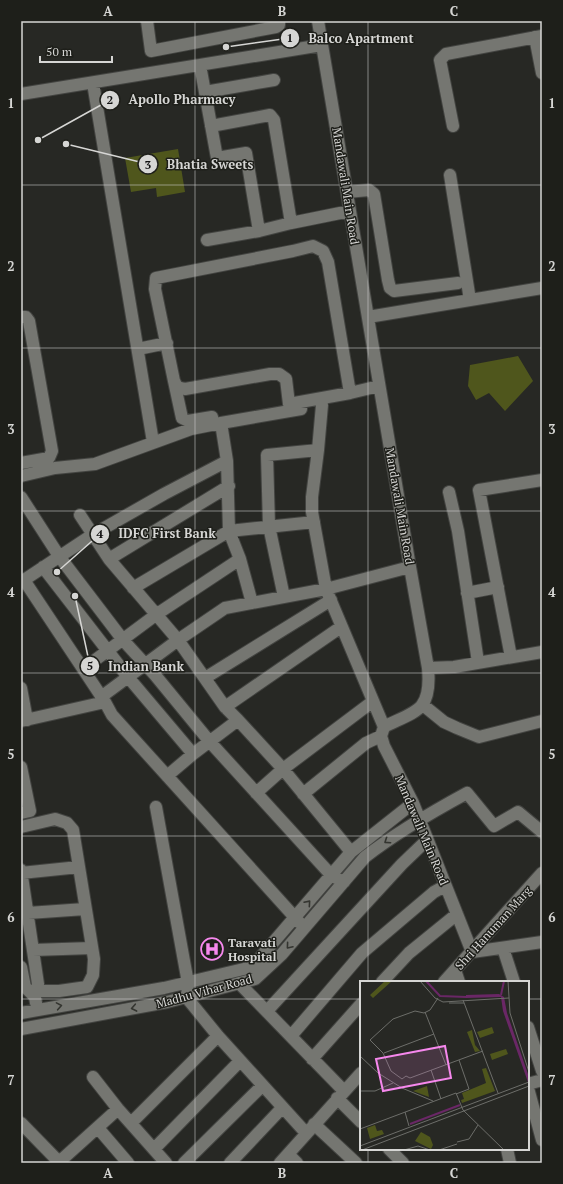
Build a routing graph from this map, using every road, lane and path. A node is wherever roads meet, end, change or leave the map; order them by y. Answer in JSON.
{"nodes":[{"id":1,"x":147,"y":21,"type":"edge"},
{"id":2,"x":279,"y":21,"type":"edge"},
{"id":3,"x":318,"y":21,"type":"edge"},
{"id":4,"x":538,"y":37,"type":"edge"},
{"id":5,"x":322,"y":45,"type":"junction"},
{"id":6,"x":200,"y":65,"type":"junction"},
{"id":7,"x":542,"y":73,"type":"edge"},
{"id":8,"x":274,"y":80,"type":"dead end"},
{"id":9,"x":93,"y":82,"type":"junction"},
{"id":10,"x":205,"y":92,"type":"junction"},
{"id":11,"x":21,"y":94,"type":"edge"},
{"id":12,"x":211,"y":126,"type":"junction"},
{"id":13,"x":453,"y":126,"type":"dead end"},
{"id":14,"x":450,"y":175,"type":"dead end"},
{"id":15,"x":347,"y":192,"type":"junction"},
{"id":16,"x":350,"y":211,"type":"junction"},
{"id":17,"x":292,"y":223,"type":"junction"},
{"id":18,"x":259,"y":231,"type":"junction"},
{"id":19,"x":207,"y":240,"type":"dead end"},
{"id":20,"x":458,"y":283,"type":"dead end"},
{"id":21,"x":542,"y":288,"type":"edge"},
{"id":22,"x":470,"y":300,"type":"junction"},
{"id":23,"x":21,"y":317,"type":"edge"},
{"id":24,"x":368,"y":317,"type":"junction"},
{"id":25,"x":167,"y":343,"type":"junction"},
{"id":26,"x":138,"y":349,"type":"junction"},
{"id":27,"x":174,"y":381,"type":"junction"},
{"id":28,"x":380,"y":389,"type":"junction"},
{"id":29,"x":350,"y":393,"type":"junction"},
{"id":30,"x":288,"y":404,"type":"junction"},
{"id":31,"x":322,"y":405,"type":"junction"},
{"id":32,"x":221,"y":423,"type":"junction"},
{"id":33,"x":153,"y":442,"type":"junction"},
{"id":34,"x":318,"y":450,"type":"junction"},
{"id":35,"x":227,"y":461,"type":"junction"},
{"id":36,"x":21,"y":463,"type":"edge"},
{"id":37,"x":21,"y":476,"type":"edge"},
{"id":38,"x":542,"y":480,"type":"edge"},
{"id":39,"x":229,"y":486,"type":"junction"},
{"id":40,"x":449,"y":492,"type":"dead end"},
{"id":41,"x":21,"y":497,"type":"edge"},
{"id":42,"x":80,"y":515,"type":"dead end"},
{"id":43,"x":314,"y":522,"type":"junction"},
{"id":44,"x":269,"y":526,"type":"junction"},
{"id":45,"x":229,"y":531,"type":"junction"},
{"id":46,"x":92,"y":535,"type":"junction"},
{"id":47,"x":59,"y":556,"type":"junction"},
{"id":48,"x":109,"y":559,"type":"junction"},
{"id":49,"x":240,"y":559,"type":"junction"},
{"id":50,"x":43,"y":567,"type":"junction"},
{"id":51,"x":410,"y":567,"type":"junction"},
{"id":52,"x":23,"y":581,"type":"edge"},
{"id":53,"x":498,"y":587,"type":"junction"},
{"id":54,"x":133,"y":588,"type":"junction"},
{"id":55,"x":326,"y":588,"type":"junction"},
{"id":56,"x":467,"y":593,"type":"junction"},
{"id":57,"x":284,"y":597,"type":"junction"},
{"id":58,"x":331,"y":600,"type":"junction"},
{"id":59,"x":252,"y":603,"type":"junction"},
{"id":60,"x":157,"y":614,"type":"junction"},
{"id":61,"x":341,"y":627,"type":"junction"},
{"id":62,"x":123,"y":640,"type":"junction"},
{"id":63,"x":178,"y":640,"type":"junction"},
{"id":64,"x":108,"y":651,"type":"junction"},
{"id":65,"x":542,"y":652,"type":"edge"},
{"id":66,"x":511,"y":657,"type":"junction"},
{"id":67,"x":478,"y":662,"type":"junction"},
{"id":68,"x":145,"y":664,"type":"junction"},
{"id":69,"x":428,"y":668,"type":"junction"},
{"id":70,"x":83,"y":669,"type":"junction"},
{"id":71,"x":128,"y":677,"type":"junction"},
{"id":72,"x":205,"y":678,"type":"junction"},
{"id":73,"x":21,"y":688,"type":"edge"},
{"id":74,"x":103,"y":699,"type":"junction"},
{"id":75,"x":372,"y":702,"type":"junction"},
{"id":76,"x":423,"y":705,"type":"junction"},
{"id":77,"x":225,"y":707,"type":"junction"},
{"id":78,"x":238,"y":720,"type":"junction"},
{"id":79,"x":24,"y":721,"type":"edge"},
{"id":80,"x":542,"y":721,"type":"edge"},
{"id":81,"x":382,"y":731,"type":"junction"},
{"id":82,"x":210,"y":742,"type":"junction"},
{"id":83,"x":193,"y":754,"type":"junction"},
{"id":84,"x":21,"y":767,"type":"edge"},
{"id":85,"x":283,"y":769,"type":"junction"},
{"id":86,"x":167,"y":776,"type":"junction"},
{"id":87,"x":256,"y":793,"type":"junction"},
{"id":88,"x":303,"y":794,"type":"junction"},
{"id":89,"x":413,"y":803,"type":"junction"},
{"id":90,"x":156,"y":807,"type":"dead end"},
{"id":91,"x":21,"y":813,"type":"edge"},
{"id":92,"x":419,"y":820,"type":"junction"},
{"id":93,"x":21,"y":827,"type":"edge"},
{"id":94,"x":542,"y":832,"type":"edge"},
{"id":95,"x":427,"y":840,"type":"junction"},
{"id":96,"x":351,"y":852,"type":"junction"},
{"id":97,"x":79,"y":867,"type":"junction"},
{"id":98,"x":542,"y":873,"type":"edge"},
{"id":99,"x":332,"y":876,"type":"junction"},
{"id":100,"x":22,"y":877,"type":"edge"},
{"id":101,"x":344,"y":882,"type":"junction"},
{"id":102,"x":445,"y":886,"type":"junction"},
{"id":103,"x":86,"y":909,"type":"junction"},
{"id":104,"x":28,"y":913,"type":"junction"},
{"id":105,"x":457,"y":914,"type":"junction"},
{"id":106,"x":295,"y":918,"type":"junction"},
{"id":107,"x":305,"y":928,"type":"junction"},
{"id":108,"x":26,"y":935,"type":"edge"},
{"id":109,"x":542,"y":942,"type":"edge"},
{"id":110,"x":92,"y":948,"type":"junction"},
{"id":111,"x":503,"y":948,"type":"junction"},
{"id":112,"x":33,"y":950,"type":"junction"},
{"id":113,"x":472,"y":952,"type":"junction"},
{"id":114,"x":21,"y":967,"type":"edge"},
{"id":115,"x":456,"y":970,"type":"junction"},
{"id":116,"x":254,"y":973,"type":"junction"},
{"id":117,"x":383,"y":981,"type":"edge"},
{"id":118,"x":445,"y":981,"type":"edge"},
{"id":119,"x":460,"y":981,"type":"edge"},
{"id":120,"x":514,"y":981,"type":"edge"},
{"id":121,"x":188,"y":983,"type":"junction"},
{"id":122,"x":239,"y":983,"type":"junction"},
{"id":123,"x":31,"y":995,"type":"edge"},
{"id":124,"x":187,"y":998,"type":"junction"},
{"id":125,"x":360,"y":1005,"type":"edge"},
{"id":126,"x":37,"y":1010,"type":"junction"},
{"id":127,"x":267,"y":1011,"type":"junction"},
{"id":128,"x":21,"y":1013,"type":"edge"},
{"id":129,"x":529,"y":1028,"type":"edge"},
{"id":130,"x":21,"y":1029,"type":"edge"},
{"id":131,"x":218,"y":1036,"type":"junction"},
{"id":132,"x":291,"y":1036,"type":"junction"},
{"id":133,"x":538,"y":1042,"type":"edge"},
{"id":134,"x":312,"y":1059,"type":"junction"},
{"id":135,"x":240,"y":1061,"type":"junction"},
{"id":136,"x":542,"y":1071,"type":"edge"},
{"id":137,"x":360,"y":1074,"type":"edge"},
{"id":138,"x":93,"y":1077,"type":"dead end"},
{"id":139,"x":542,"y":1080,"type":"edge"},
{"id":140,"x":529,"y":1084,"type":"edge"},
{"id":141,"x":262,"y":1086,"type":"junction"},
{"id":142,"x":529,"y":1092,"type":"edge"},
{"id":143,"x":341,"y":1095,"type":"junction"},
{"id":144,"x":118,"y":1108,"type":"junction"},
{"id":145,"x":282,"y":1108,"type":"junction"},
{"id":146,"x":360,"y":1121,"type":"edge"},
{"id":147,"x":21,"y":1123,"type":"edge"},
{"id":148,"x":131,"y":1123,"type":"junction"},
{"id":149,"x":314,"y":1124,"type":"junction"},
{"id":150,"x":98,"y":1128,"type":"junction"},
{"id":151,"x":306,"y":1134,"type":"junction"},
{"id":152,"x":542,"y":1140,"type":"edge"},
{"id":153,"x":154,"y":1150,"type":"junction"},
{"id":154,"x":390,"y":1150,"type":"edge"},
{"id":155,"x":507,"y":1150,"type":"edge"},
{"id":156,"x":284,"y":1159,"type":"edge"},
{"id":157,"x":59,"y":1163,"type":"edge"},
{"id":158,"x":128,"y":1163,"type":"edge"},
{"id":159,"x":166,"y":1163,"type":"edge"},
{"id":160,"x":184,"y":1163,"type":"edge"},
{"id":161,"x":230,"y":1163,"type":"edge"},
{"id":162,"x":297,"y":1163,"type":"edge"},
{"id":163,"x":356,"y":1163,"type":"edge"},
{"id":164,"x":403,"y":1163,"type":"edge"},
{"id":165,"x":510,"y":1163,"type":"edge"}],
"edges":[{"from":1,"to":2,"type":"street"},
{"from":3,"to":5,"type":"street","name":"Mandawali Main Road"},
{"from":4,"to":7,"type":"street"},
{"from":4,"to":13,"type":"street"},
{"from":5,"to":6,"type":"street"},
{"from":5,"to":15,"type":"street","name":"Mandawali Main Road"},
{"from":6,"to":9,"type":"street"},
{"from":6,"to":10,"type":"street"},
{"from":8,"to":10,"type":"street"},
{"from":9,"to":11,"type":"street"},
{"from":9,"to":26,"type":"street"},
{"from":10,"to":12,"type":"street"},
{"from":12,"to":17,"type":"street"},
{"from":12,"to":18,"type":"street"},
{"from":14,"to":22,"type":"street"},
{"from":15,"to":16,"type":"street","name":"Mandawali Main Road"},
{"from":15,"to":20,"type":"street"},
{"from":16,"to":17,"type":"street"},
{"from":16,"to":24,"type":"street","name":"Mandawali Main Road"},
{"from":17,"to":18,"type":"street"},
{"from":18,"to":19,"type":"street"},
{"from":21,"to":22,"type":"street"},
{"from":22,"to":24,"type":"street"},
{"from":23,"to":36,"type":"street"},
{"from":24,"to":28,"type":"street","name":"Mandawali Main Road"},
{"from":25,"to":26,"type":"street"},
{"from":25,"to":27,"type":"street"},
{"from":25,"to":29,"type":"street"},
{"from":26,"to":33,"type":"street"},
{"from":27,"to":30,"type":"street"},
{"from":27,"to":30,"type":"street"},
{"from":28,"to":29,"type":"street"},
{"from":28,"to":31,"type":"street"},
{"from":28,"to":51,"type":"street","name":"Mandawali Main Road"},
{"from":29,"to":30,"type":"street"},
{"from":31,"to":32,"type":"street"},
{"from":31,"to":34,"type":"street","name":"Mandawali Main Road"},
{"from":32,"to":33,"type":"street"},
{"from":32,"to":35,"type":"street"},
{"from":33,"to":37,"type":"street"},
{"from":34,"to":43,"type":"street","name":"Mandawali Main Road"},
{"from":34,"to":44,"type":"street"},
{"from":35,"to":39,"type":"street"},
{"from":35,"to":46,"type":"street"},
{"from":38,"to":53,"type":"street"},
{"from":39,"to":45,"type":"street"},
{"from":39,"to":48,"type":"street"},
{"from":40,"to":56,"type":"street"},
{"from":41,"to":47,"type":"street"},
{"from":42,"to":46,"type":"street"},
{"from":43,"to":44,"type":"street"},
{"from":43,"to":55,"type":"street","name":"Mandawali Main Road"},
{"from":44,"to":45,"type":"street"},
{"from":44,"to":57,"type":"street"},
{"from":45,"to":49,"type":"street"},
{"from":45,"to":54,"type":"street"},
{"from":46,"to":47,"type":"street"},
{"from":46,"to":48,"type":"street"},
{"from":47,"to":50,"type":"street"},
{"from":47,"to":62,"type":"street"},
{"from":48,"to":54,"type":"street"},
{"from":49,"to":59,"type":"street"},
{"from":49,"to":60,"type":"street"},
{"from":50,"to":52,"type":"street"},
{"from":50,"to":64,"type":"street"},
{"from":51,"to":55,"type":"street"},
{"from":51,"to":69,"type":"street","name":"Mandawali Main Road"},
{"from":52,"to":70,"type":"street"},
{"from":53,"to":56,"type":"street"},
{"from":53,"to":66,"type":"street"},
{"from":54,"to":60,"type":"street"},
{"from":55,"to":57,"type":"street"},
{"from":55,"to":58,"type":"street","name":"Mandawali Main Road"},
{"from":56,"to":67,"type":"street"},
{"from":57,"to":59,"type":"street"},
{"from":58,"to":61,"type":"street","name":"Mandawali Main Road"},
{"from":58,"to":72,"type":"street"},
{"from":59,"to":63,"type":"street"},
{"from":60,"to":62,"type":"street"},
{"from":60,"to":63,"type":"street"},
{"from":61,"to":75,"type":"street","name":"Mandawali Main Road"},
{"from":61,"to":77,"type":"street"},
{"from":62,"to":64,"type":"street"},
{"from":62,"to":68,"type":"street"},
{"from":63,"to":68,"type":"street"},
{"from":63,"to":72,"type":"street"},
{"from":64,"to":70,"type":"street"},
{"from":64,"to":71,"type":"street"},
{"from":65,"to":66,"type":"street"},
{"from":66,"to":67,"type":"street"},
{"from":67,"to":69,"type":"street"},
{"from":68,"to":71,"type":"street"},
{"from":68,"to":82,"type":"street"},
{"from":69,"to":76,"type":"street","name":"Mandawali Main Road"},
{"from":70,"to":74,"type":"street"},
{"from":71,"to":74,"type":"street"},
{"from":71,"to":83,"type":"street"},
{"from":72,"to":77,"type":"street"},
{"from":73,"to":79,"type":"street"},
{"from":74,"to":79,"type":"street"},
{"from":74,"to":86,"type":"street"},
{"from":75,"to":81,"type":"street","name":"Mandawali Main Road"},
{"from":75,"to":85,"type":"street"},
{"from":76,"to":80,"type":"street"},
{"from":76,"to":81,"type":"street"},
{"from":77,"to":78,"type":"street"},
{"from":78,"to":82,"type":"street"},
{"from":78,"to":85,"type":"street"},
{"from":81,"to":88,"type":"street"},
{"from":81,"to":89,"type":"street","name":"Mandawali Main Road"},
{"from":82,"to":83,"type":"street"},
{"from":82,"to":87,"type":"street"},
{"from":83,"to":86,"type":"street"},
{"from":84,"to":91,"type":"street"},
{"from":85,"to":87,"type":"street"},
{"from":85,"to":88,"type":"street"},
{"from":86,"to":106,"type":"street"},
{"from":87,"to":99,"type":"street"},
{"from":88,"to":96,"type":"street"},
{"from":89,"to":92,"type":"street","name":"Mandawali Main Road"},
{"from":89,"to":96,"type":"street","name":"Madhu Vihar Road"},
{"from":90,"to":121,"type":"street"},
{"from":92,"to":94,"type":"street","name":"Madhu Vihar Road"},
{"from":92,"to":95,"type":"street","name":"Mandawali Main Road"},
{"from":92,"to":101,"type":"street","name":"Madhu Vihar Road","one_way":true},
{"from":93,"to":97,"type":"street"},
{"from":95,"to":102,"type":"street","name":"Mandawali Main Road"},
{"from":95,"to":127,"type":"street"},
{"from":96,"to":99,"type":"street","name":"Madhu Vihar Road"},
{"from":97,"to":100,"type":"street"},
{"from":97,"to":103,"type":"street"},
{"from":98,"to":113,"type":"street","name":"Shri Hanuman Marg"},
{"from":99,"to":101,"type":"street"},
{"from":106,"to":99,"type":"street","name":"Madhu Vihar Road","one_way":true},
{"from":100,"to":104,"type":"street"},
{"from":101,"to":107,"type":"street","name":"Madhu Vihar Road"},
{"from":102,"to":105,"type":"street","name":"Mandawali Main Road"},
{"from":102,"to":132,"type":"street"},
{"from":103,"to":104,"type":"street"},
{"from":103,"to":110,"type":"street"},
{"from":104,"to":108,"type":"street"},
{"from":105,"to":113,"type":"street","name":"Mandawali Main Road"},
{"from":105,"to":117,"type":"street"},
{"from":106,"to":107,"type":"street"},
{"from":106,"to":116,"type":"street","name":"Madhu Vihar Road"},
{"from":107,"to":116,"type":"street","name":"Madhu Vihar Road","one_way":true},
{"from":108,"to":112,"type":"street"},
{"from":109,"to":111,"type":"street"},
{"from":110,"to":112,"type":"street"},
{"from":110,"to":123,"type":"street"},
{"from":111,"to":113,"type":"street"},
{"from":111,"to":120,"type":"street"},
{"from":112,"to":123,"type":"street"},
{"from":113,"to":115,"type":"street","name":"Shri Hanuman Marg"},
{"from":114,"to":123,"type":"street"},
{"from":115,"to":118,"type":"street","name":"Shri Hanuman Marg"},
{"from":115,"to":119,"type":"street"},
{"from":116,"to":121,"type":"street","name":"Madhu Vihar Road"},
{"from":116,"to":122,"type":"street","name":"Madhu Vihar Road"},
{"from":121,"to":124,"type":"street"},
{"from":126,"to":121,"type":"street","name":"Madhu Vihar Road","one_way":true},
{"from":122,"to":124,"type":"street","name":"Madhu Vihar Road"},
{"from":122,"to":127,"type":"street"},
{"from":123,"to":126,"type":"street"},
{"from":124,"to":130,"type":"street","name":"Madhu Vihar Road","one_way":true},
{"from":124,"to":131,"type":"street"},
{"from":125,"to":134,"type":"street"},
{"from":126,"to":128,"type":"street","name":"Madhu Vihar Road"},
{"from":127,"to":132,"type":"street"},
{"from":129,"to":133,"type":"street"},
{"from":131,"to":135,"type":"street"},
{"from":131,"to":148,"type":"street"},
{"from":132,"to":134,"type":"street"},
{"from":133,"to":136,"type":"street"},
{"from":134,"to":143,"type":"street"},
{"from":135,"to":141,"type":"street"},
{"from":135,"to":153,"type":"street"},
{"from":137,"to":143,"type":"street"},
{"from":138,"to":144,"type":"street"},
{"from":139,"to":140,"type":"street"},
{"from":141,"to":145,"type":"street"},
{"from":141,"to":160,"type":"street"},
{"from":142,"to":152,"type":"street"},
{"from":143,"to":146,"type":"street"},
{"from":143,"to":149,"type":"street"},
{"from":144,"to":148,"type":"street"},
{"from":144,"to":150,"type":"street"},
{"from":145,"to":151,"type":"street"},
{"from":145,"to":161,"type":"street"},
{"from":147,"to":157,"type":"street"},
{"from":148,"to":153,"type":"street"},
{"from":149,"to":151,"type":"street"},
{"from":149,"to":163,"type":"street"},
{"from":150,"to":157,"type":"street"},
{"from":150,"to":158,"type":"street"},
{"from":151,"to":156,"type":"street"},
{"from":153,"to":159,"type":"street"},
{"from":154,"to":164,"type":"street"},
{"from":155,"to":165,"type":"street"},
{"from":156,"to":162,"type":"street"}]}
